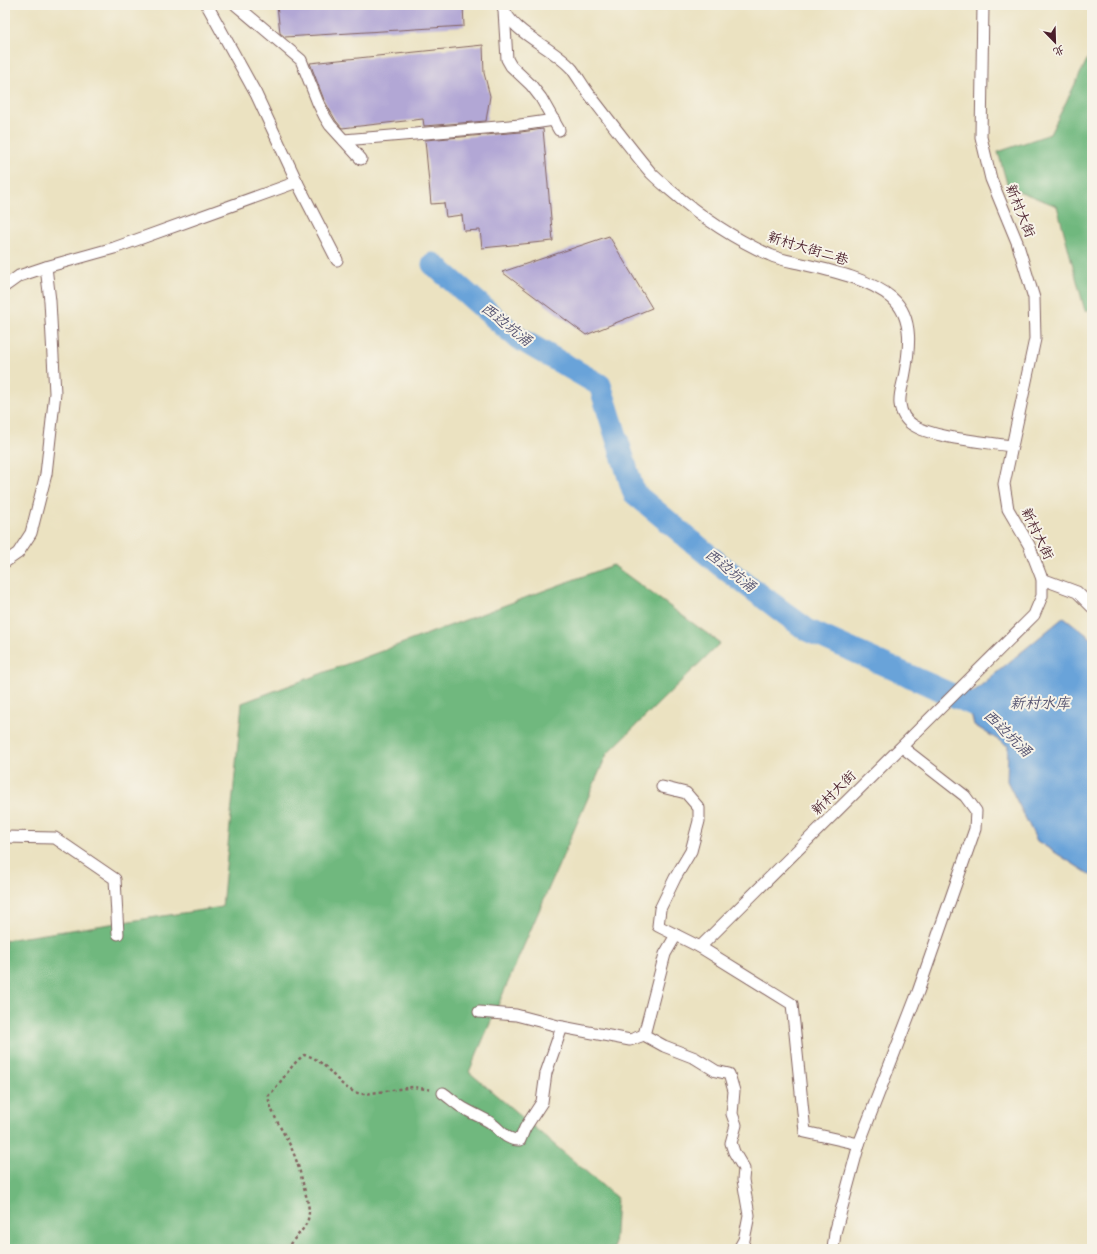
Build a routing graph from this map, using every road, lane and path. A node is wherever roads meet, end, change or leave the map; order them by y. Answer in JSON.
{"nodes":[{"id":1,"x":207,"y":5,"type":"edge"},
{"id":2,"x":236,"y":5,"type":"edge"},
{"id":3,"x":983,"y":5,"type":"edge"},
{"id":4,"x":503,"y":8,"type":"edge"},
{"id":5,"x":554,"y":120,"type":"junction"},
{"id":6,"x":559,"y":130,"type":"dead end"},
{"id":7,"x":344,"y":140,"type":"junction"},
{"id":8,"x":361,"y":159,"type":"dead end"},
{"id":9,"x":297,"y":182,"type":"junction"},
{"id":10,"x":337,"y":260,"type":"dead end"},
{"id":11,"x":46,"y":267,"type":"junction"},
{"id":12,"x":5,"y":286,"type":"edge"},
{"id":13,"x":1011,"y":446,"type":"junction"},
{"id":14,"x":5,"y":562,"type":"edge"},
{"id":15,"x":1042,"y":579,"type":"junction"},
{"id":16,"x":1092,"y":607,"type":"edge"},
{"id":17,"x":902,"y":747,"type":"junction"},
{"id":18,"x":662,"y":787,"type":"dead end"},
{"id":19,"x":5,"y":837,"type":"edge"},
{"id":20,"x":118,"y":934,"type":"dead end"},
{"id":21,"x":676,"y":935,"type":"junction"},
{"id":22,"x":700,"y":947,"type":"junction"},
{"id":23,"x":479,"y":1012,"type":"dead end"},
{"id":24,"x":562,"y":1027,"type":"junction"},
{"id":25,"x":644,"y":1034,"type":"junction"},
{"id":26,"x":443,"y":1093,"type":"joint"},
{"id":27,"x":859,"y":1144,"type":"junction"},
{"id":28,"x":286,"y":1249,"type":"edge"},
{"id":29,"x":739,"y":1249,"type":"edge"},
{"id":30,"x":833,"y":1249,"type":"edge"}],
"edges":[{"from":1,"to":9,"type":"street"},
{"from":2,"to":7,"type":"street"},
{"from":3,"to":13,"type":"street","name":"新村大街"},
{"from":4,"to":5,"type":"street"},
{"from":4,"to":13,"type":"street","name":"新村大街二巷"},
{"from":5,"to":6,"type":"street"},
{"from":5,"to":7,"type":"street"},
{"from":7,"to":8,"type":"street"},
{"from":9,"to":10,"type":"street"},
{"from":9,"to":11,"type":"street"},
{"from":11,"to":12,"type":"street"},
{"from":11,"to":14,"type":"street"},
{"from":13,"to":15,"type":"street","name":"新村大街"},
{"from":15,"to":16,"type":"street"},
{"from":15,"to":17,"type":"street","name":"新村大街"},
{"from":17,"to":22,"type":"street","name":"新村大街"},
{"from":17,"to":27,"type":"street"},
{"from":18,"to":21,"type":"street"},
{"from":19,"to":20,"type":"street"},
{"from":21,"to":22,"type":"street"},
{"from":21,"to":25,"type":"street"},
{"from":22,"to":27,"type":"street"},
{"from":23,"to":24,"type":"street"},
{"from":24,"to":25,"type":"street"},
{"from":24,"to":26,"type":"street"},
{"from":25,"to":29,"type":"street"},
{"from":26,"to":28,"type":"path"},
{"from":27,"to":30,"type":"street"}]}
